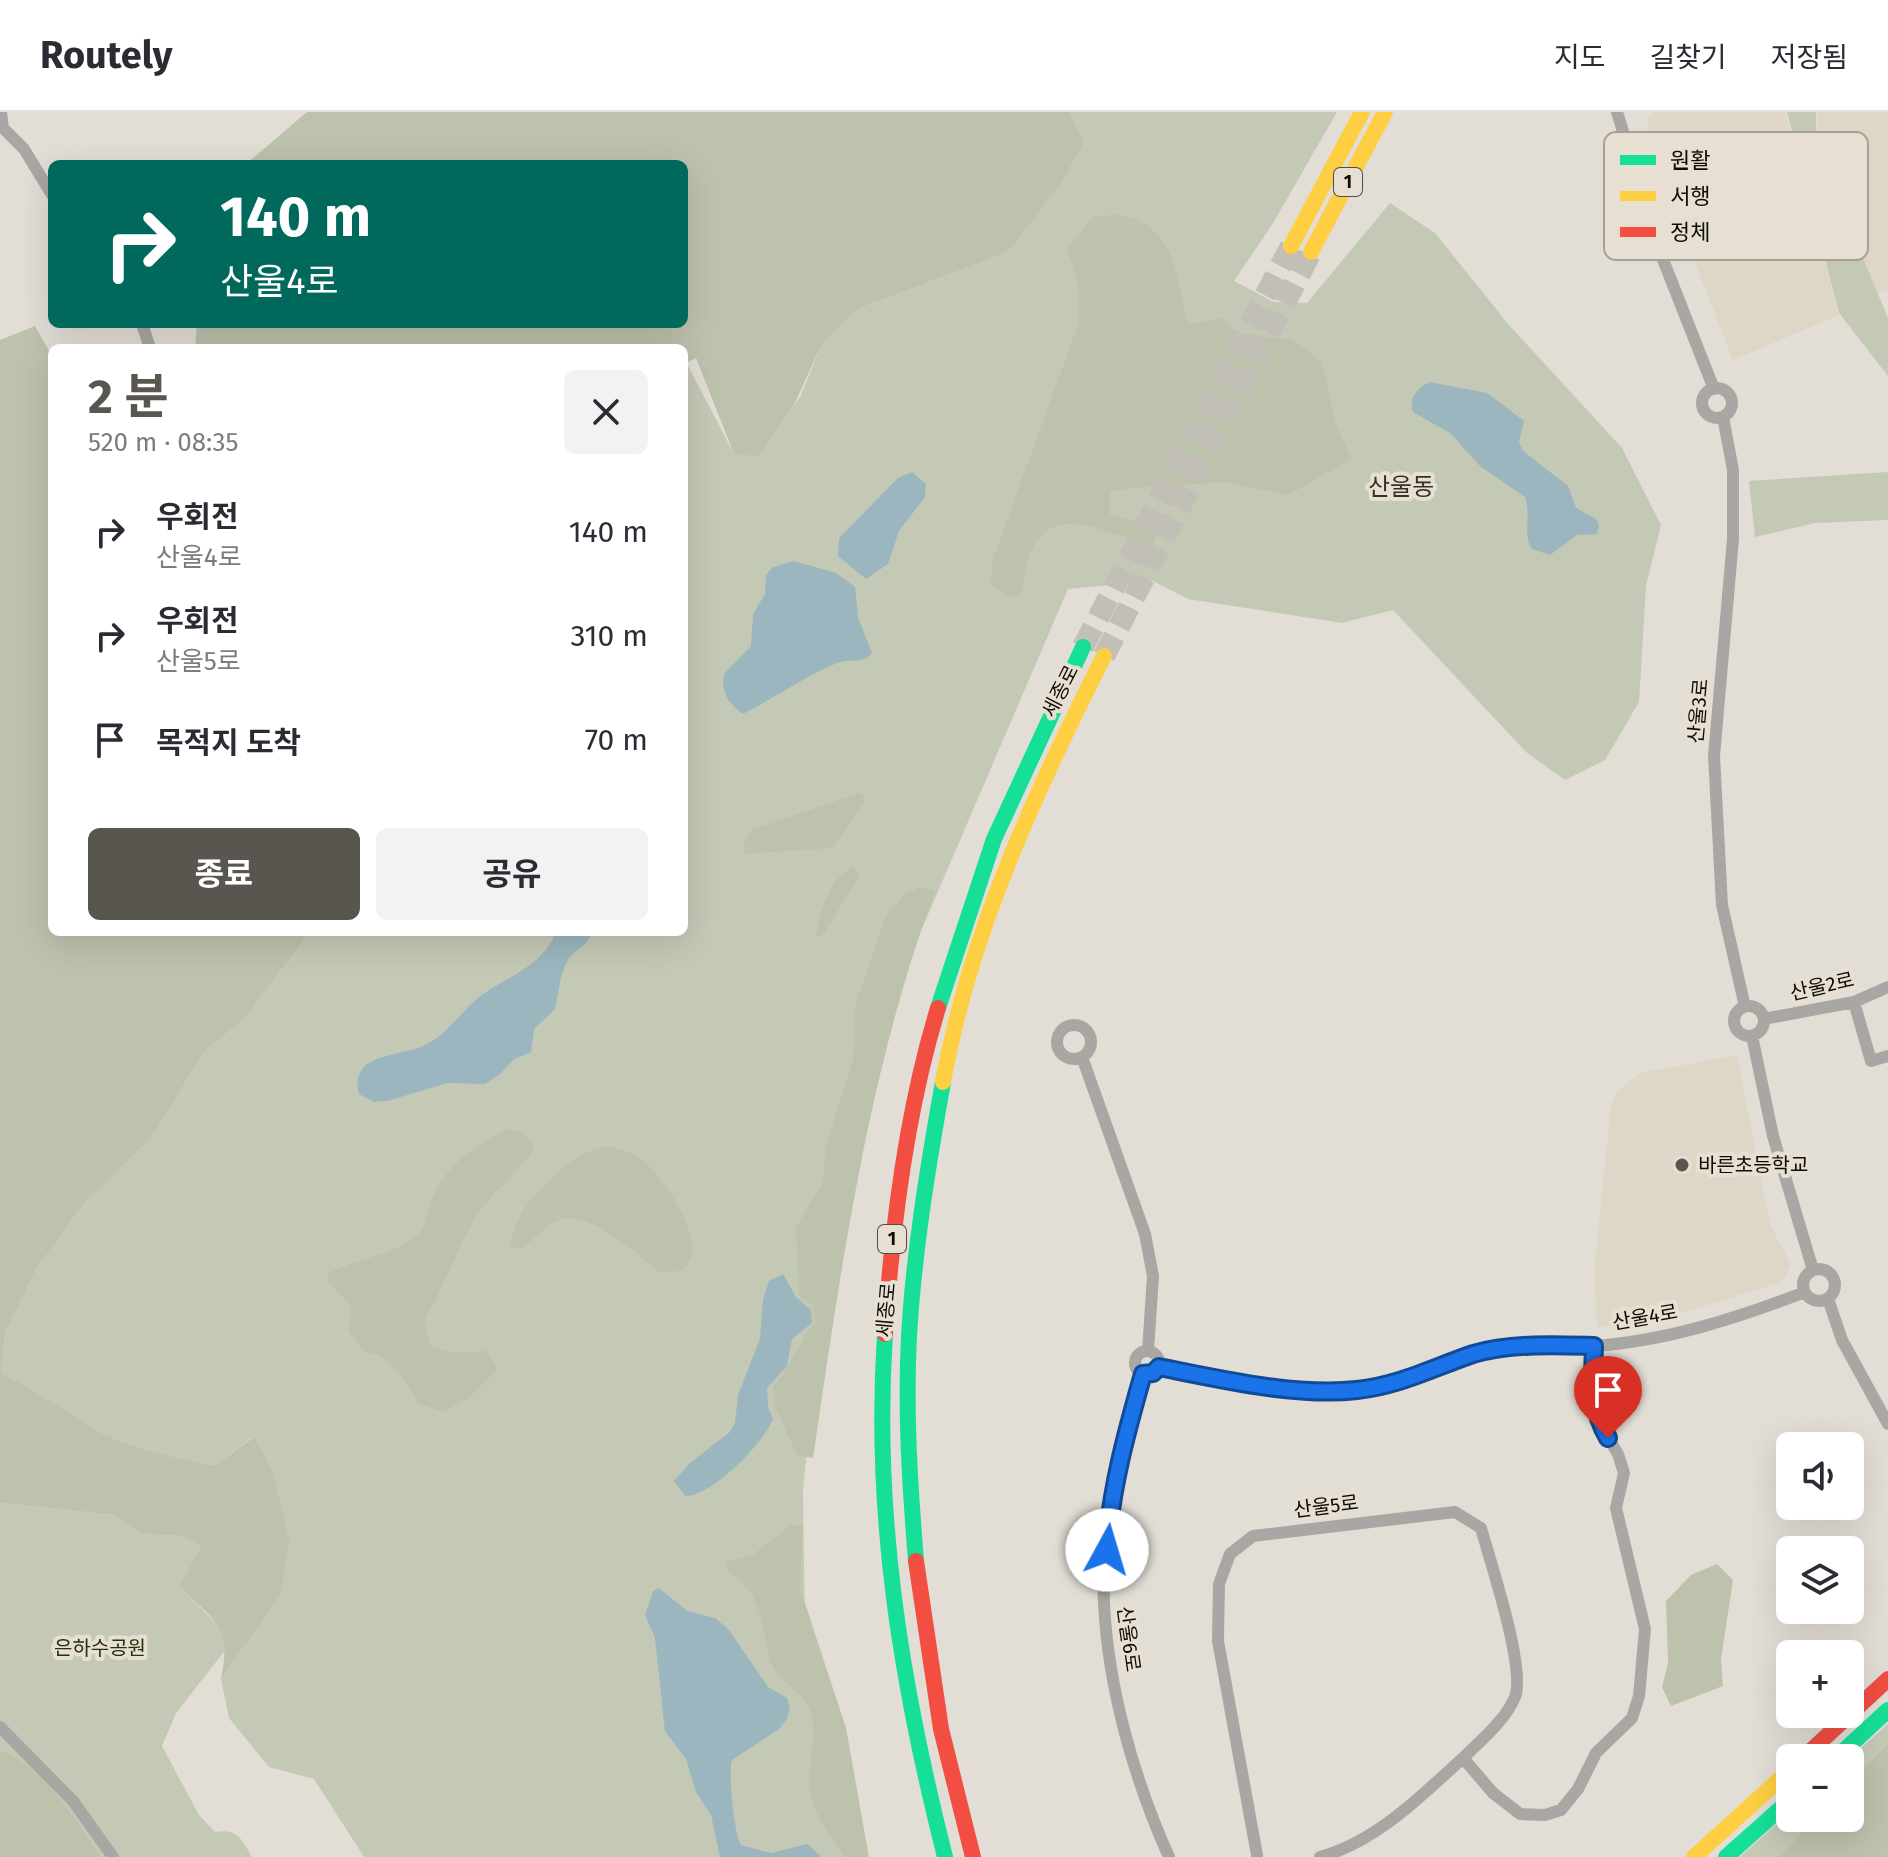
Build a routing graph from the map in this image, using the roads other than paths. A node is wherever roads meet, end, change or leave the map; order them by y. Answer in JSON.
{"nodes":[{"id":1,"x":1,"y":112,"type":"edge"},
{"id":2,"x":1362,"y":112,"type":"edge"},
{"id":3,"x":1385,"y":112,"type":"edge"},
{"id":4,"x":1617,"y":112,"type":"edge"},
{"id":5,"x":1623,"y":132,"type":"edge"},
{"id":6,"x":48,"y":188,"type":"edge"},
{"id":7,"x":1291,"y":246,"type":"tunnel mouth"},
{"id":8,"x":1311,"y":252,"type":"tunnel mouth"},
{"id":9,"x":1663,"y":260,"type":"edge"},
{"id":10,"x":1714,"y":389,"type":"junction"},
{"id":11,"x":1723,"y":417,"type":"junction"},
{"id":12,"x":1083,"y":647,"type":"tunnel mouth"},
{"id":13,"x":1104,"y":656,"type":"tunnel mouth"},
{"id":14,"x":1888,"y":987,"type":"edge"},
{"id":15,"x":1854,"y":1002,"type":"junction"},
{"id":16,"x":1745,"y":1007,"type":"junction"},
{"id":17,"x":1764,"y":1019,"type":"junction"},
{"id":18,"x":1752,"y":1036,"type":"junction"},
{"id":19,"x":1888,"y":1056,"type":"edge"},
{"id":20,"x":1082,"y":1057,"type":"dead end"},
{"id":21,"x":1813,"y":1270,"type":"junction"},
{"id":22,"x":1805,"y":1292,"type":"junction"},
{"id":23,"x":1828,"y":1299,"type":"junction"},
{"id":24,"x":884,"y":1316,"type":"junction"},
{"id":25,"x":908,"y":1320,"type":"junction"},
{"id":26,"x":1594,"y":1346,"type":"junction"},
{"id":27,"x":1148,"y":1351,"type":"junction"},
{"id":28,"x":1159,"y":1367,"type":"junction"},
{"id":29,"x":1143,"y":1374,"type":"junction"},
{"id":30,"x":1888,"y":1424,"type":"edge"},
{"id":31,"x":1888,"y":1679,"type":"edge"},
{"id":32,"x":1888,"y":1710,"type":"edge"},
{"id":33,"x":0,"y":1727,"type":"edge"},
{"id":34,"x":1818,"y":1744,"type":"edge"},
{"id":35,"x":1851,"y":1744,"type":"edge"},
{"id":36,"x":1463,"y":1758,"type":"junction"},
{"id":37,"x":1776,"y":1783,"type":"edge"},
{"id":38,"x":1776,"y":1812,"type":"edge"},
{"id":39,"x":1259,"y":1856,"type":"edge"},
{"id":40,"x":113,"y":1857,"type":"edge"},
{"id":41,"x":934,"y":1857,"type":"edge"},
{"id":42,"x":945,"y":1857,"type":"edge"},
{"id":43,"x":973,"y":1857,"type":"edge"},
{"id":44,"x":987,"y":1857,"type":"edge"},
{"id":45,"x":1169,"y":1857,"type":"edge"},
{"id":46,"x":1320,"y":1857,"type":"edge"},
{"id":47,"x":1694,"y":1857,"type":"edge"},
{"id":48,"x":1726,"y":1857,"type":"edge"}],
"edges":[{"from":1,"to":6,"type":"street"},
{"from":2,"to":7,"type":"main road","number":"1"},
{"from":3,"to":8,"type":"main road","number":"1"},
{"from":4,"to":5,"type":"street"},
{"from":9,"to":10,"type":"street"},
{"from":10,"to":11,"type":"street"},
{"from":10,"to":11,"type":"street"},
{"from":11,"to":16,"type":"street","name":"산울3로"},
{"from":12,"to":24,"type":"main road","name":"세종로","number":"1"},
{"from":13,"to":25,"type":"main road","name":"세종로","number":"1"},
{"from":14,"to":15,"type":"street","name":"산울2로"},
{"from":15,"to":17,"type":"street","name":"산울2로"},
{"from":15,"to":19,"type":"street"},
{"from":16,"to":17,"type":"street"},
{"from":16,"to":18,"type":"street"},
{"from":17,"to":18,"type":"street"},
{"from":18,"to":21,"type":"street"},
{"from":20,"to":27,"type":"street"},
{"from":21,"to":22,"type":"street"},
{"from":21,"to":23,"type":"street"},
{"from":22,"to":23,"type":"street"},
{"from":22,"to":26,"type":"street","name":"산울4로"},
{"from":23,"to":30,"type":"street"},
{"from":24,"to":41,"type":"main road"},
{"from":24,"to":42,"type":"main road","name":"세종로","number":"1"},
{"from":25,"to":43,"type":"main road","name":"세종로","number":"1"},
{"from":25,"to":44,"type":"main road"},
{"from":26,"to":28,"type":"street","name":"산울4로"},
{"from":26,"to":36,"type":"street"},
{"from":27,"to":28,"type":"street"},
{"from":27,"to":29,"type":"street"},
{"from":28,"to":29,"type":"street"},
{"from":29,"to":45,"type":"street","name":"산울6로"},
{"from":31,"to":34,"type":"main road"},
{"from":32,"to":35,"type":"main road"},
{"from":33,"to":40,"type":"street"},
{"from":36,"to":39,"type":"street","name":"산울5로"},
{"from":36,"to":46,"type":"street","name":"산울5로"},
{"from":37,"to":47,"type":"main road"},
{"from":38,"to":48,"type":"main road"}]}
